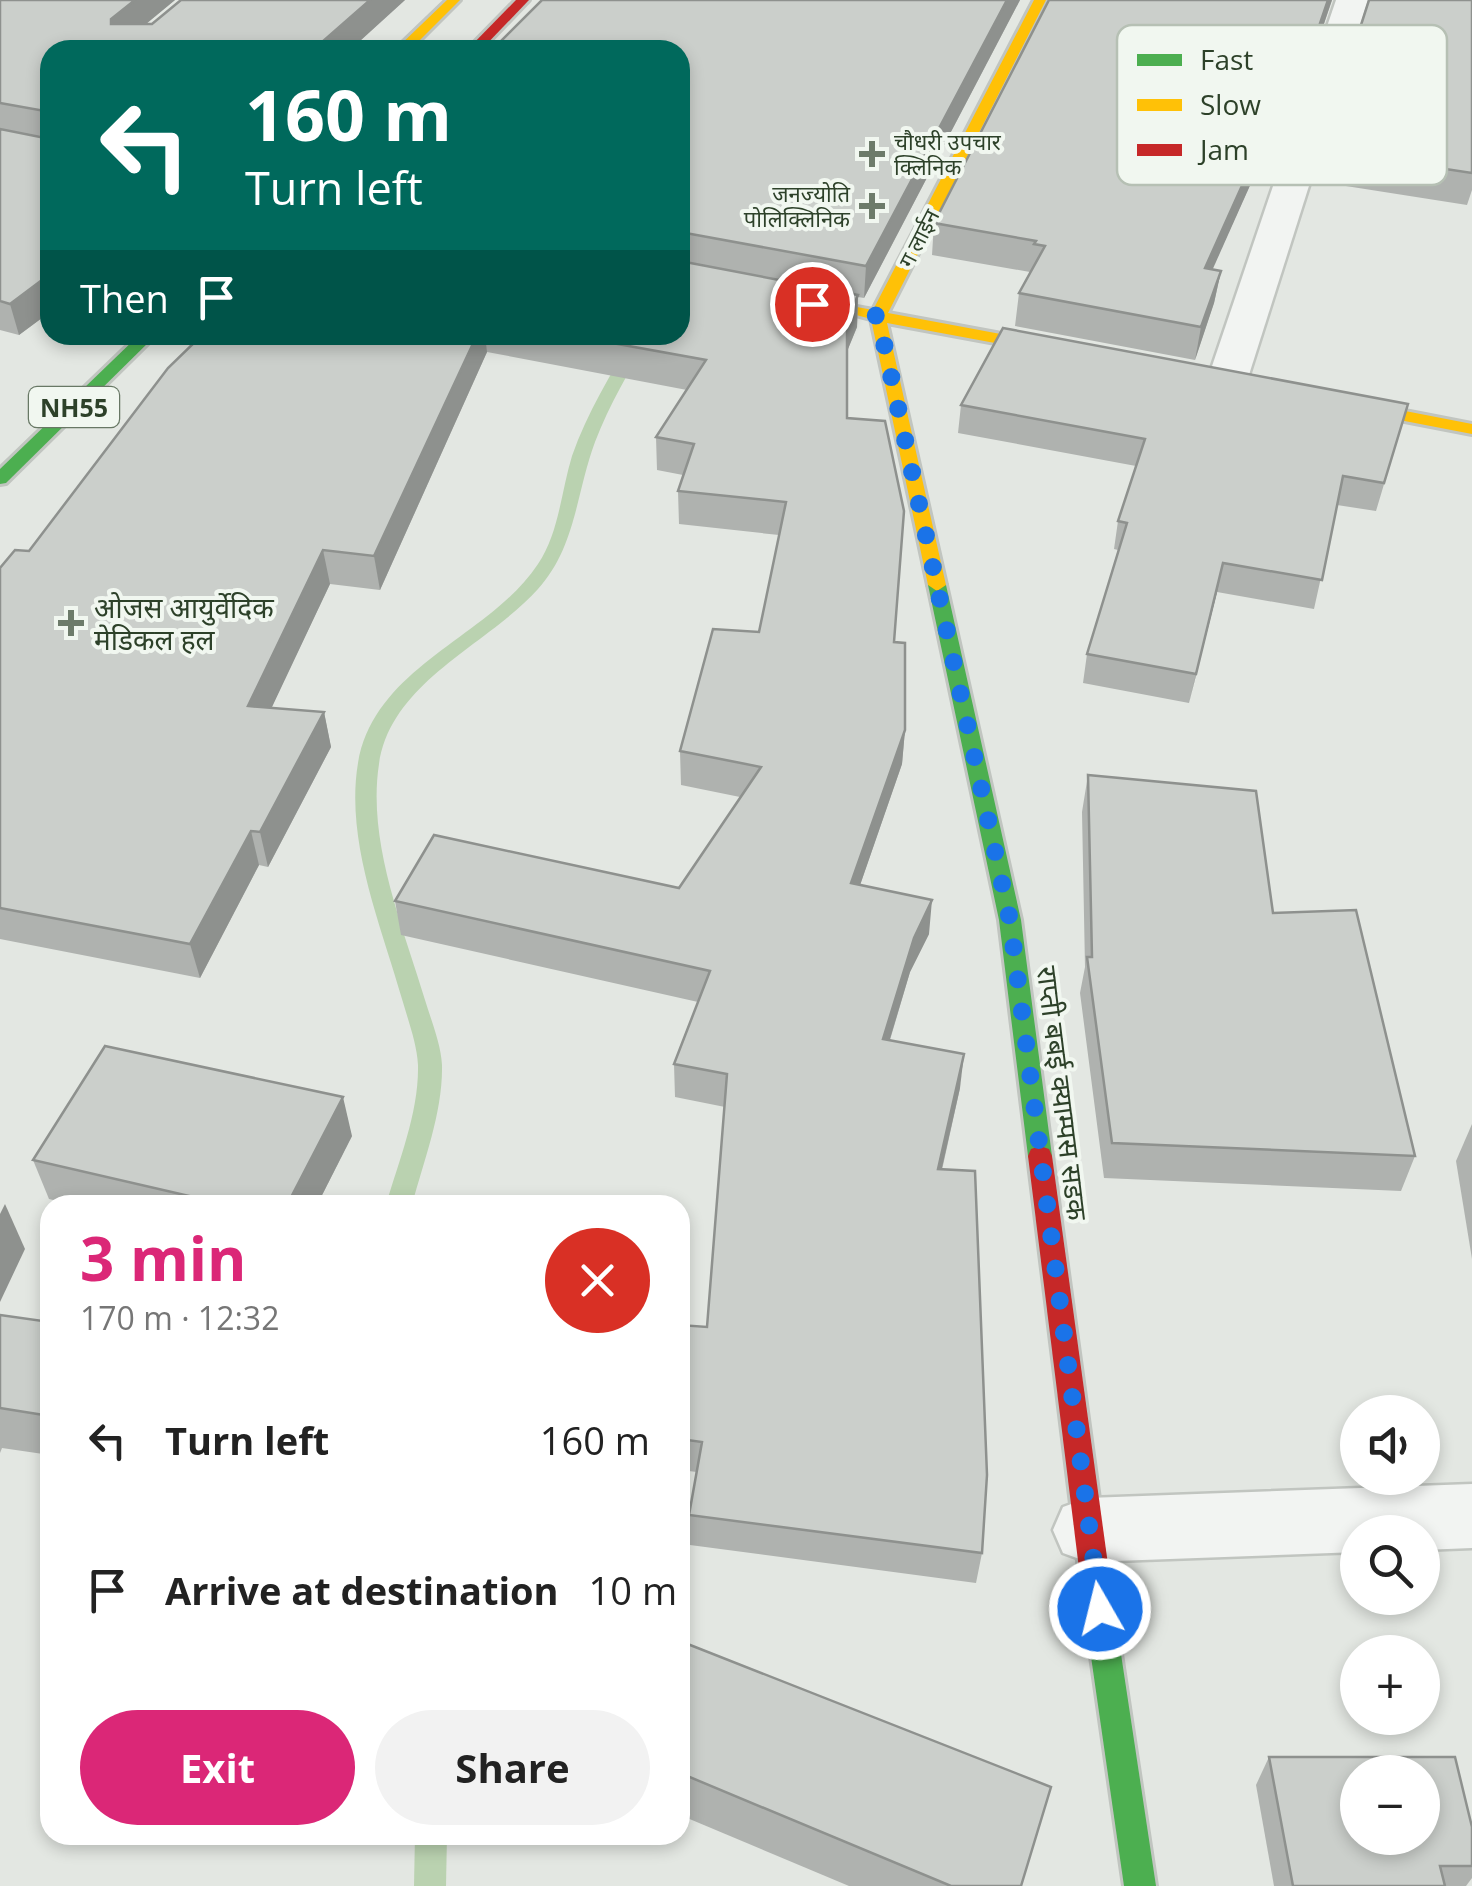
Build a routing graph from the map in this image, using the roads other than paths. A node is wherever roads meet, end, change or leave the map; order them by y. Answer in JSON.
{"nodes":[{"id":1,"x":454,"y":0,"type":"edge"},
{"id":2,"x":523,"y":0,"type":"edge"},
{"id":3,"x":1040,"y":0,"type":"edge"},
{"id":4,"x":1352,"y":0,"type":"edge"},
{"id":5,"x":1344,"y":25,"type":"edge"},
{"id":6,"x":412,"y":40,"type":"edge"},
{"id":7,"x":484,"y":40,"type":"edge"},
{"id":8,"x":1291,"y":185,"type":"edge"},
{"id":9,"x":824,"y":306,"type":"edge"},
{"id":10,"x":878,"y":316,"type":"junction"},
{"id":11,"x":138,"y":345,"type":"edge"},
{"id":12,"x":1091,"y":356,"type":"edge"},
{"id":13,"x":1227,"y":381,"type":"edge"},
{"id":14,"x":1303,"y":396,"type":"edge"},
{"id":15,"x":1472,"y":428,"type":"edge"},
{"id":16,"x":0,"y":479,"type":"edge"},
{"id":17,"x":1472,"y":1516,"type":"edge"},
{"id":18,"x":1088,"y":1530,"type":"junction"},
{"id":19,"x":1140,"y":1886,"type":"edge"}],
"edges":[{"from":1,"to":6,"type":"street"},
{"from":2,"to":7,"type":"street"},
{"from":3,"to":10,"type":"street","name":"ग लाईन"},
{"from":4,"to":5,"type":"street"},
{"from":8,"to":13,"type":"street"},
{"from":9,"to":10,"type":"street"},
{"from":10,"to":12,"type":"street"},
{"from":10,"to":18,"type":"street","name":"राप्ती बबई क्याम्पस सडक"},
{"from":11,"to":16,"type":"street","number":"NH55"},
{"from":14,"to":15,"type":"street"},
{"from":17,"to":18,"type":"street"},
{"from":18,"to":19,"type":"street","name":"राप्ती बबई क्याम्पस सडक"}]}
